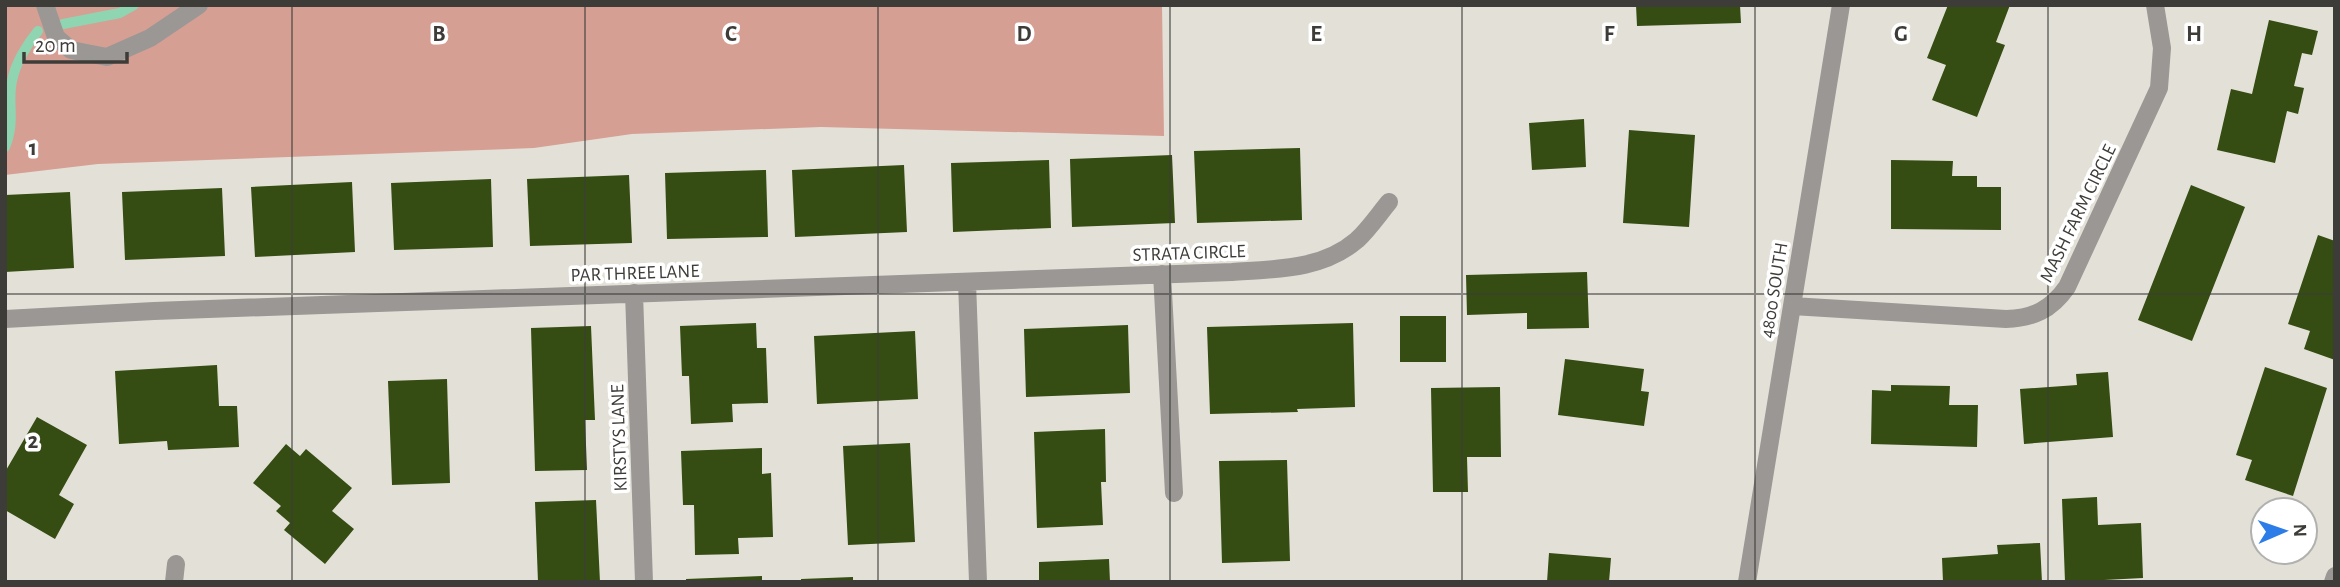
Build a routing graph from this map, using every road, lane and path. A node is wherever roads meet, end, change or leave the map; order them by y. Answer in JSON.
{"nodes":[{"id":1,"x":45,"y":5,"type":"edge"},
{"id":2,"x":199,"y":5,"type":"edge"},
{"id":3,"x":1840,"y":5,"type":"edge"},
{"id":4,"x":2155,"y":5,"type":"edge"},
{"id":5,"x":1389,"y":202,"type":"dead end"},
{"id":6,"x":1162,"y":274,"type":"junction"},
{"id":7,"x":967,"y":282,"type":"junction"},
{"id":8,"x":634,"y":293,"type":"junction"},
{"id":9,"x":1792,"y":306,"type":"junction"},
{"id":10,"x":5,"y":319,"type":"edge"},
{"id":11,"x":1174,"y":493,"type":"dead end"},
{"id":12,"x":2335,"y":576,"type":"edge"},
{"id":13,"x":644,"y":582,"type":"edge"},
{"id":14,"x":978,"y":582,"type":"edge"},
{"id":15,"x":1747,"y":582,"type":"edge"},
{"id":16,"x":2333,"y":582,"type":"edge"}],
"edges":[{"from":1,"to":2,"type":"street"},
{"from":3,"to":9,"type":"street","name":"4800 SOUTH"},
{"from":4,"to":9,"type":"street","name":"MASH FARM CIRCLE"},
{"from":5,"to":6,"type":"street","name":"STRATA CIRCLE"},
{"from":6,"to":7,"type":"street","name":"STRATA CIRCLE"},
{"from":6,"to":11,"type":"street"},
{"from":7,"to":8,"type":"street","name":"PAR THREE LANE"},
{"from":7,"to":14,"type":"street"},
{"from":8,"to":10,"type":"street","name":"PAR THREE LANE"},
{"from":8,"to":13,"type":"street","name":"KIRSTYS LANE"},
{"from":9,"to":15,"type":"street","name":"4800 SOUTH"},
{"from":12,"to":16,"type":"street"}]}
